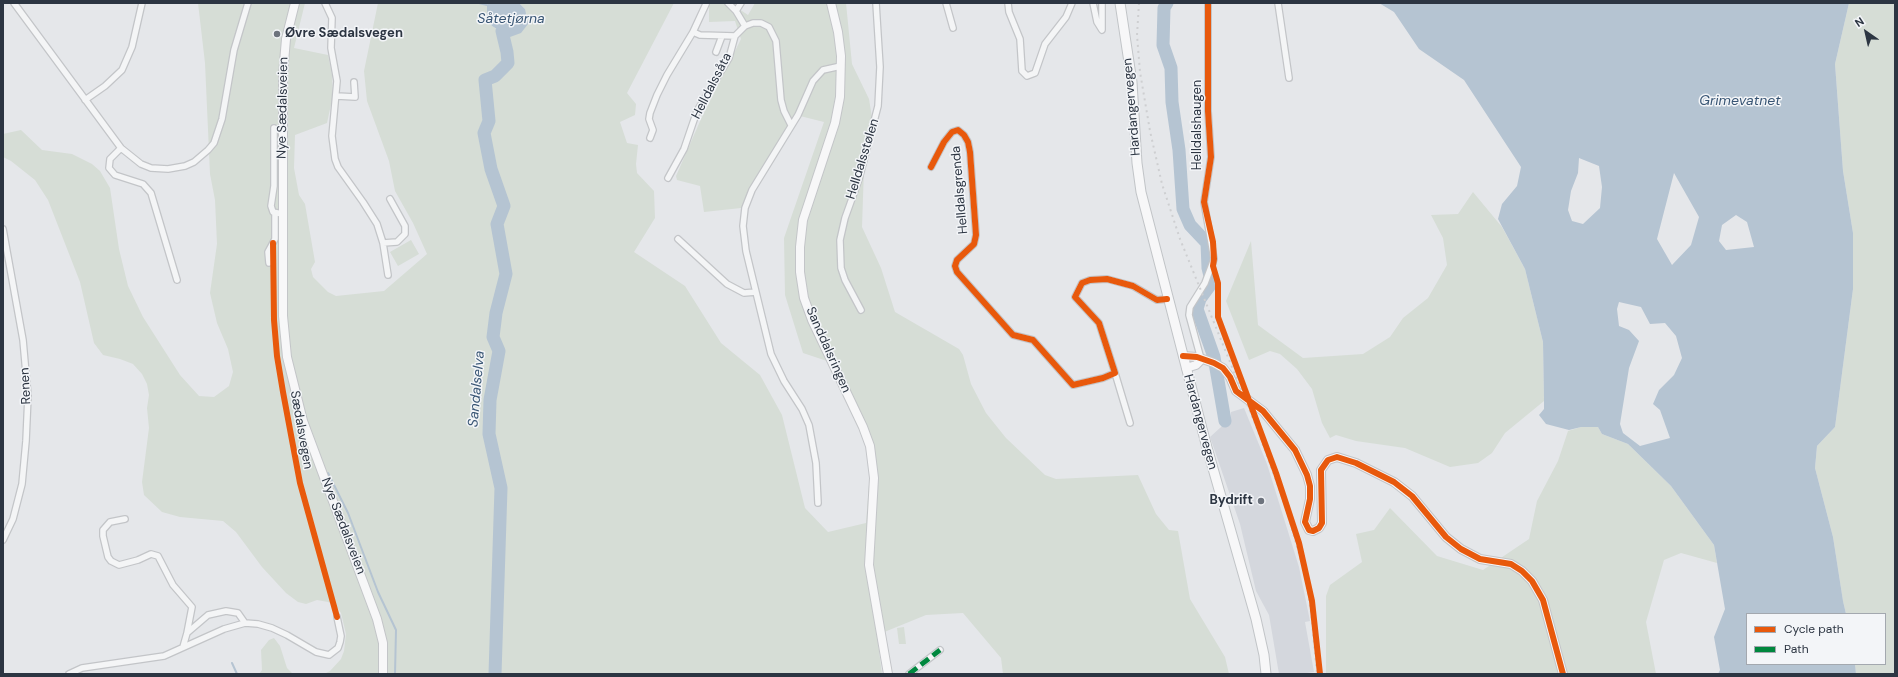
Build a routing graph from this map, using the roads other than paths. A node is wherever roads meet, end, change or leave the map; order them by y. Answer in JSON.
{"nodes":[{"id":1,"x":14,"y":3,"type":"edge"},
{"id":2,"x":142,"y":3,"type":"edge"},
{"id":3,"x":248,"y":3,"type":"edge"},
{"id":4,"x":295,"y":3,"type":"edge"},
{"id":5,"x":325,"y":3,"type":"edge"},
{"id":6,"x":728,"y":3,"type":"edge"},
{"id":7,"x":741,"y":3,"type":"edge"},
{"id":8,"x":831,"y":3,"type":"edge"},
{"id":9,"x":876,"y":3,"type":"edge"},
{"id":10,"x":946,"y":3,"type":"edge"},
{"id":11,"x":1008,"y":3,"type":"edge"},
{"id":12,"x":1072,"y":3,"type":"edge"},
{"id":13,"x":1093,"y":3,"type":"edge"},
{"id":14,"x":1102,"y":3,"type":"edge"},
{"id":15,"x":1120,"y":3,"type":"edge"},
{"id":16,"x":1208,"y":3,"type":"edge"},
{"id":17,"x":1278,"y":3,"type":"edge"},
{"id":18,"x":706,"y":4,"type":"dead end"},
{"id":19,"x":736,"y":11,"type":"junction"},
{"id":20,"x":745,"y":26,"type":"junction"},
{"id":21,"x":953,"y":28,"type":"dead end"},
{"id":22,"x":693,"y":32,"type":"junction"},
{"id":23,"x":722,"y":36,"type":"junction"},
{"id":24,"x":735,"y":36,"type":"junction"},
{"id":25,"x":716,"y":52,"type":"dead end"},
{"id":26,"x":841,"y":66,"type":"junction"},
{"id":27,"x":1289,"y":78,"type":"dead end"},
{"id":28,"x":354,"y":82,"type":"dead end"},
{"id":29,"x":337,"y":96,"type":"junction"},
{"id":30,"x":85,"y":100,"type":"junction"},
{"id":31,"x":791,"y":125,"type":"junction"},
{"id":32,"x":274,"y":128,"type":"dead end"},
{"id":33,"x":650,"y":138,"type":"dead end"},
{"id":34,"x":122,"y":148,"type":"junction"},
{"id":35,"x":931,"y":167,"type":"dead end"},
{"id":36,"x":668,"y":178,"type":"dead end"},
{"id":37,"x":390,"y":198,"type":"dead end"},
{"id":38,"x":279,"y":214,"type":"junction"},
{"id":39,"x":3,"y":230,"type":"edge"},
{"id":40,"x":678,"y":239,"type":"dead end"},
{"id":41,"x":383,"y":243,"type":"junction"},
{"id":42,"x":269,"y":263,"type":"dead end"},
{"id":43,"x":388,"y":275,"type":"dead end"},
{"id":44,"x":177,"y":280,"type":"dead end"},
{"id":45,"x":756,"y":292,"type":"junction"},
{"id":46,"x":1168,"y":299,"type":"junction"},
{"id":47,"x":861,"y":310,"type":"dead end"},
{"id":48,"x":1183,"y":356,"type":"junction"},
{"id":49,"x":1204,"y":361,"type":"junction"},
{"id":50,"x":1186,"y":368,"type":"junction"},
{"id":51,"x":1115,"y":372,"type":"junction"},
{"id":52,"x":1130,"y":423,"type":"dead end"},
{"id":53,"x":818,"y":503,"type":"dead end"},
{"id":54,"x":124,"y":519,"type":"dead end"},
{"id":55,"x":3,"y":540,"type":"edge"},
{"id":56,"x":338,"y":617,"type":"dead end"},
{"id":57,"x":245,"y":623,"type":"junction"},
{"id":58,"x":187,"y":633,"type":"junction"},
{"id":59,"x":183,"y":647,"type":"junction"},
{"id":60,"x":940,"y":650,"type":"dead end"},
{"id":61,"x":69,"y":674,"type":"edge"},
{"id":62,"x":383,"y":674,"type":"edge"},
{"id":63,"x":888,"y":674,"type":"edge"},
{"id":64,"x":909,"y":674,"type":"edge"},
{"id":65,"x":1266,"y":674,"type":"edge"},
{"id":66,"x":1563,"y":674,"type":"edge"}],
"edges":[{"from":1,"to":30,"type":"street"},
{"from":2,"to":30,"type":"street"},
{"from":3,"to":34,"type":"street"},
{"from":4,"to":38,"type":"main road","name":"Nye Sædalsveien"},
{"from":5,"to":29,"type":"street"},
{"from":6,"to":19,"type":"street"},
{"from":7,"to":19,"type":"street"},
{"from":8,"to":26,"type":"main road","name":"Sanddalsringen"},
{"from":9,"to":47,"type":"street","name":"Helldalsstølen"},
{"from":10,"to":21,"type":"street"},
{"from":11,"to":12,"type":"street"},
{"from":13,"to":14,"type":"street"},
{"from":15,"to":46,"type":"main road","name":"Hardangervegen"},
{"from":16,"to":49,"type":"street","name":"Helldalshaugen"},
{"from":17,"to":27,"type":"street"},
{"from":18,"to":22,"type":"street"},
{"from":19,"to":20,"type":"street"},
{"from":20,"to":24,"type":"street","name":"Helldalssåta"},
{"from":20,"to":31,"type":"street"},
{"from":22,"to":23,"type":"street","name":"Helldalssåta"},
{"from":22,"to":33,"type":"street"},
{"from":23,"to":24,"type":"street","name":"Helldalssåta"},
{"from":23,"to":25,"type":"street","name":"Helldalssåta"},
{"from":24,"to":36,"type":"street","name":"Helldalssåta"},
{"from":26,"to":31,"type":"street"},
{"from":26,"to":63,"type":"main road","name":"Sanddalsringen"},
{"from":28,"to":29,"type":"street"},
{"from":29,"to":41,"type":"street"},
{"from":30,"to":34,"type":"street"},
{"from":31,"to":45,"type":"street"},
{"from":32,"to":38,"type":"street","name":"Nye Sædalsveien"},
{"from":34,"to":44,"type":"street"},
{"from":35,"to":51,"type":"street","name":"Helldalsgrenda"},
{"from":37,"to":41,"type":"street"},
{"from":38,"to":42,"type":"street","name":"Nye Sædalsveien"},
{"from":38,"to":62,"type":"main road","name":"Nye Sædalsveien"},
{"from":39,"to":55,"type":"street","name":"Renen"},
{"from":40,"to":45,"type":"street"},
{"from":41,"to":43,"type":"street"},
{"from":45,"to":53,"type":"street"},
{"from":46,"to":48,"type":"main road","name":"Hardangervegen"},
{"from":46,"to":51,"type":"street"},
{"from":48,"to":49,"type":"main road"},
{"from":48,"to":50,"type":"main road","name":"Hardangervegen"},
{"from":49,"to":50,"type":"main road"},
{"from":49,"to":66,"type":"main road"},
{"from":50,"to":65,"type":"main road","name":"Hardangervegen"},
{"from":51,"to":52,"type":"street"},
{"from":54,"to":58,"type":"street"},
{"from":56,"to":57,"type":"street"},
{"from":57,"to":58,"type":"street"},
{"from":57,"to":59,"type":"street"},
{"from":58,"to":59,"type":"street"},
{"from":59,"to":61,"type":"street"},
{"from":60,"to":64,"type":"street"}]}
